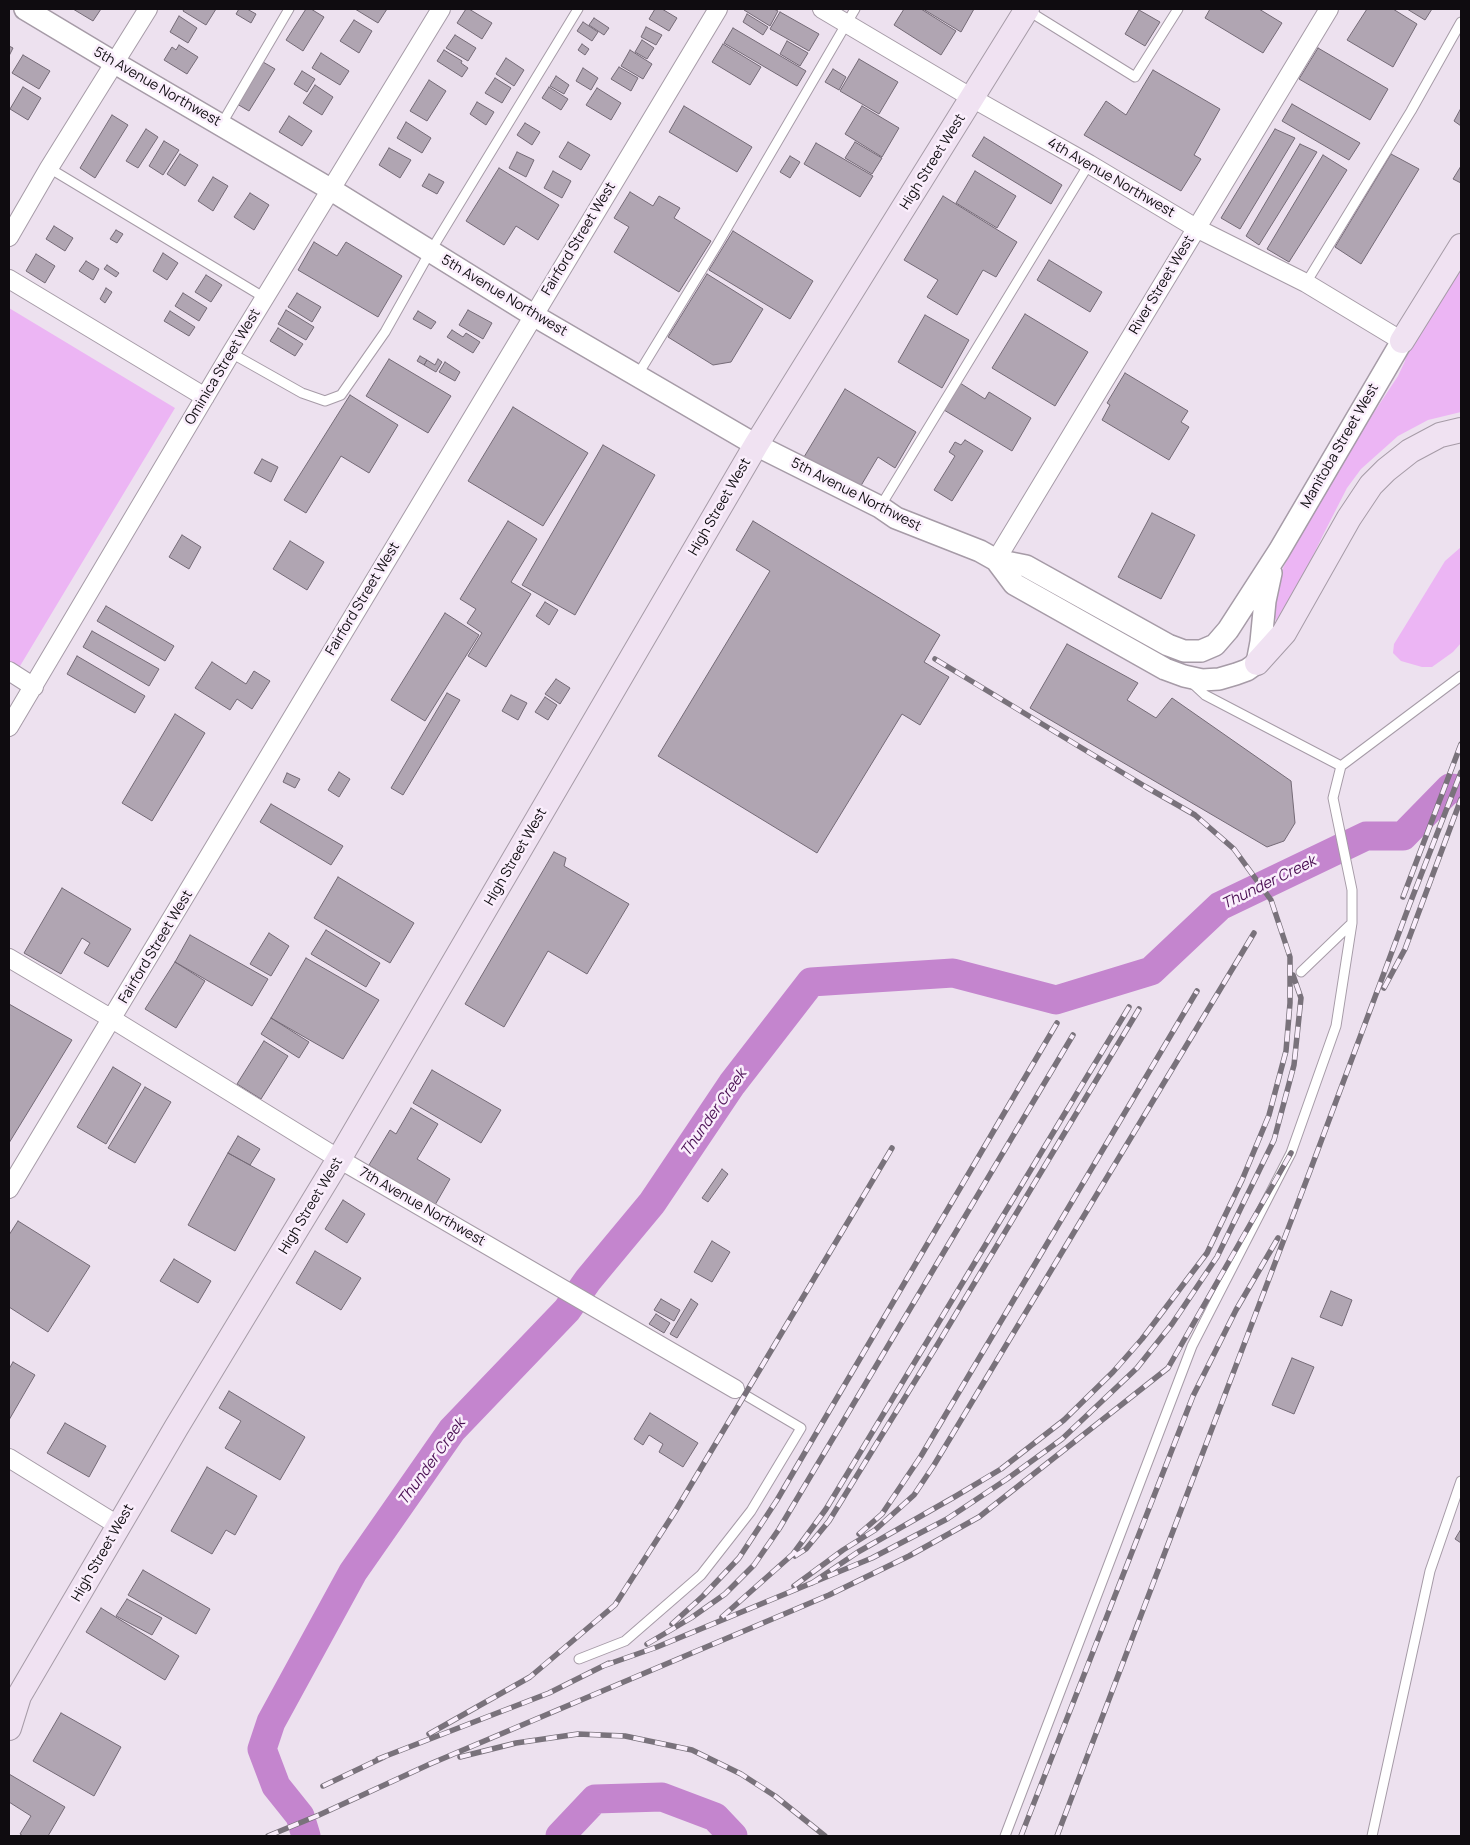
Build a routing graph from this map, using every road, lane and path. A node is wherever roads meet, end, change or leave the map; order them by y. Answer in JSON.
{"nodes":[{"id":1,"x":25,"y":9,"type":"edge"},
{"id":2,"x":148,"y":9,"type":"edge"},
{"id":3,"x":289,"y":9,"type":"edge"},
{"id":4,"x":441,"y":9,"type":"edge"},
{"id":5,"x":578,"y":9,"type":"edge"},
{"id":6,"x":718,"y":9,"type":"edge"},
{"id":7,"x":822,"y":9,"type":"edge"},
{"id":8,"x":1027,"y":9,"type":"edge"},
{"id":9,"x":1178,"y":9,"type":"edge"},
{"id":10,"x":1328,"y":9,"type":"edge"},
{"id":11,"x":851,"y":16,"type":"edge"},
{"id":12,"x":1461,"y":22,"type":"edge"},
{"id":13,"x":114,"y":63,"type":"junction"},
{"id":14,"x":972,"y":98,"type":"junction"},
{"id":15,"x":221,"y":125,"type":"junction"},
{"id":16,"x":1089,"y":164,"type":"junction"},
{"id":17,"x":49,"y":168,"type":"junction"},
{"id":18,"x":330,"y":189,"type":"junction"},
{"id":19,"x":1196,"y":228,"type":"junction"},
{"id":20,"x":9,"y":237,"type":"edge"},
{"id":21,"x":1461,"y":246,"type":"edge"},
{"id":22,"x":430,"y":252,"type":"junction"},
{"id":23,"x":9,"y":279,"type":"edge"},
{"id":24,"x":1306,"y":283,"type":"junction"},
{"id":25,"x":265,"y":298,"type":"junction"},
{"id":26,"x":533,"y":315,"type":"junction"},
{"id":27,"x":1402,"y":341,"type":"junction"},
{"id":28,"x":231,"y":353,"type":"junction"},
{"id":29,"x":637,"y":376,"type":"junction"},
{"id":30,"x":205,"y":397,"type":"junction"},
{"id":31,"x":1461,"y":430,"type":"edge"},
{"id":32,"x":756,"y":445,"type":"junction"},
{"id":33,"x":880,"y":507,"type":"junction"},
{"id":34,"x":1279,"y":551,"type":"junction"},
{"id":35,"x":996,"y":560,"type":"junction"},
{"id":36,"x":1256,"y":663,"type":"junction"},
{"id":37,"x":9,"y":672,"type":"edge"},
{"id":38,"x":1184,"y":676,"type":"junction"},
{"id":39,"x":1461,"y":676,"type":"edge"},
{"id":40,"x":34,"y":687,"type":"junction"},
{"id":41,"x":9,"y":728,"type":"edge"},
{"id":42,"x":1341,"y":766,"type":"junction"},
{"id":43,"x":1352,"y":923,"type":"junction"},
{"id":44,"x":9,"y":958,"type":"edge"},
{"id":45,"x":1301,"y":972,"type":"dead end"},
{"id":46,"x":112,"y":1019,"type":"junction"},
{"id":47,"x":339,"y":1159,"type":"junction"},
{"id":48,"x":9,"y":1189,"type":"edge"},
{"id":49,"x":735,"y":1389,"type":"joint"},
{"id":50,"x":9,"y":1458,"type":"edge"},
{"id":51,"x":1461,"y":1481,"type":"edge"},
{"id":52,"x":119,"y":1526,"type":"junction"},
{"id":53,"x":579,"y":1659,"type":"dead end"},
{"id":54,"x":14,"y":1701,"type":"edge"},
{"id":55,"x":9,"y":1728,"type":"edge"},
{"id":56,"x":1005,"y":1836,"type":"edge"},
{"id":57,"x":1372,"y":1836,"type":"edge"}],
"edges":[{"from":1,"to":13,"type":"street","name":"5th Avenue Northwest"},
{"from":2,"to":13,"type":"street"},
{"from":3,"to":15,"type":"lane"},
{"from":4,"to":18,"type":"street","name":"Ominica Street West"},
{"from":5,"to":22,"type":"lane"},
{"from":6,"to":26,"type":"street","name":"Fairford Street West"},
{"from":7,"to":11,"type":"street","name":"4th Avenue Northwest"},
{"from":8,"to":9,"type":"lane"},
{"from":8,"to":14,"type":"main road","name":"High Street West"},
{"from":10,"to":19,"type":"street","name":"River Street West"},
{"from":11,"to":14,"type":"street","name":"4th Avenue Northwest"},
{"from":11,"to":29,"type":"lane"},
{"from":12,"to":24,"type":"lane"},
{"from":13,"to":15,"type":"street","name":"5th Avenue Northwest"},
{"from":13,"to":17,"type":"street"},
{"from":14,"to":16,"type":"street","name":"4th Avenue Northwest"},
{"from":14,"to":32,"type":"main road","name":"High Street West"},
{"from":15,"to":18,"type":"street","name":"5th Avenue Northwest"},
{"from":16,"to":19,"type":"street","name":"4th Avenue Northwest"},
{"from":16,"to":33,"type":"lane"},
{"from":17,"to":20,"type":"street"},
{"from":17,"to":25,"type":"lane"},
{"from":18,"to":22,"type":"street","name":"5th Avenue Northwest"},
{"from":18,"to":25,"type":"street","name":"Ominica Street West"},
{"from":19,"to":24,"type":"street","name":"4th Avenue Northwest"},
{"from":19,"to":35,"type":"street","name":"River Street West"},
{"from":21,"to":27,"type":"main road"},
{"from":22,"to":26,"type":"street","name":"5th Avenue Northwest"},
{"from":22,"to":28,"type":"lane"},
{"from":23,"to":30,"type":"street"},
{"from":24,"to":27,"type":"street","name":"4th Avenue Northwest"},
{"from":25,"to":28,"type":"street","name":"Ominica Street West"},
{"from":26,"to":29,"type":"street","name":"5th Avenue Northwest"},
{"from":26,"to":46,"type":"street","name":"Fairford Street West"},
{"from":27,"to":34,"type":"street","name":"Manitoba Street West"},
{"from":28,"to":30,"type":"street","name":"Ominica Street West"},
{"from":29,"to":32,"type":"street","name":"5th Avenue Northwest"},
{"from":30,"to":40,"type":"street","name":"Ominica Street West"},
{"from":31,"to":36,"type":"main road"},
{"from":32,"to":33,"type":"street","name":"5th Avenue Northwest"},
{"from":32,"to":47,"type":"main road","name":"High Street West"},
{"from":33,"to":35,"type":"street","name":"5th Avenue Northwest"},
{"from":34,"to":35,"type":"street","name":"5th Avenue Northwest"},
{"from":34,"to":36,"type":"street"},
{"from":35,"to":38,"type":"street","name":"5th Avenue Northwest"},
{"from":36,"to":38,"type":"street","name":"5th Avenue Northwest"},
{"from":37,"to":40,"type":"street"},
{"from":38,"to":42,"type":"lane"},
{"from":39,"to":42,"type":"lane"},
{"from":40,"to":41,"type":"street","name":"Ominica Street West"},
{"from":42,"to":43,"type":"lane"},
{"from":43,"to":45,"type":"lane"},
{"from":43,"to":56,"type":"lane"},
{"from":44,"to":46,"type":"street","name":"7th Avenue Northwest"},
{"from":46,"to":47,"type":"street","name":"7th Avenue Northwest"},
{"from":46,"to":48,"type":"street","name":"Fairford Street West"},
{"from":47,"to":49,"type":"street","name":"7th Avenue Northwest"},
{"from":47,"to":52,"type":"main road","name":"High Street West"},
{"from":49,"to":53,"type":"lane"},
{"from":50,"to":52,"type":"street"},
{"from":51,"to":57,"type":"lane"},
{"from":52,"to":54,"type":"main road","name":"High Street West"},
{"from":54,"to":55,"type":"main road","name":"High Street West"}]}
